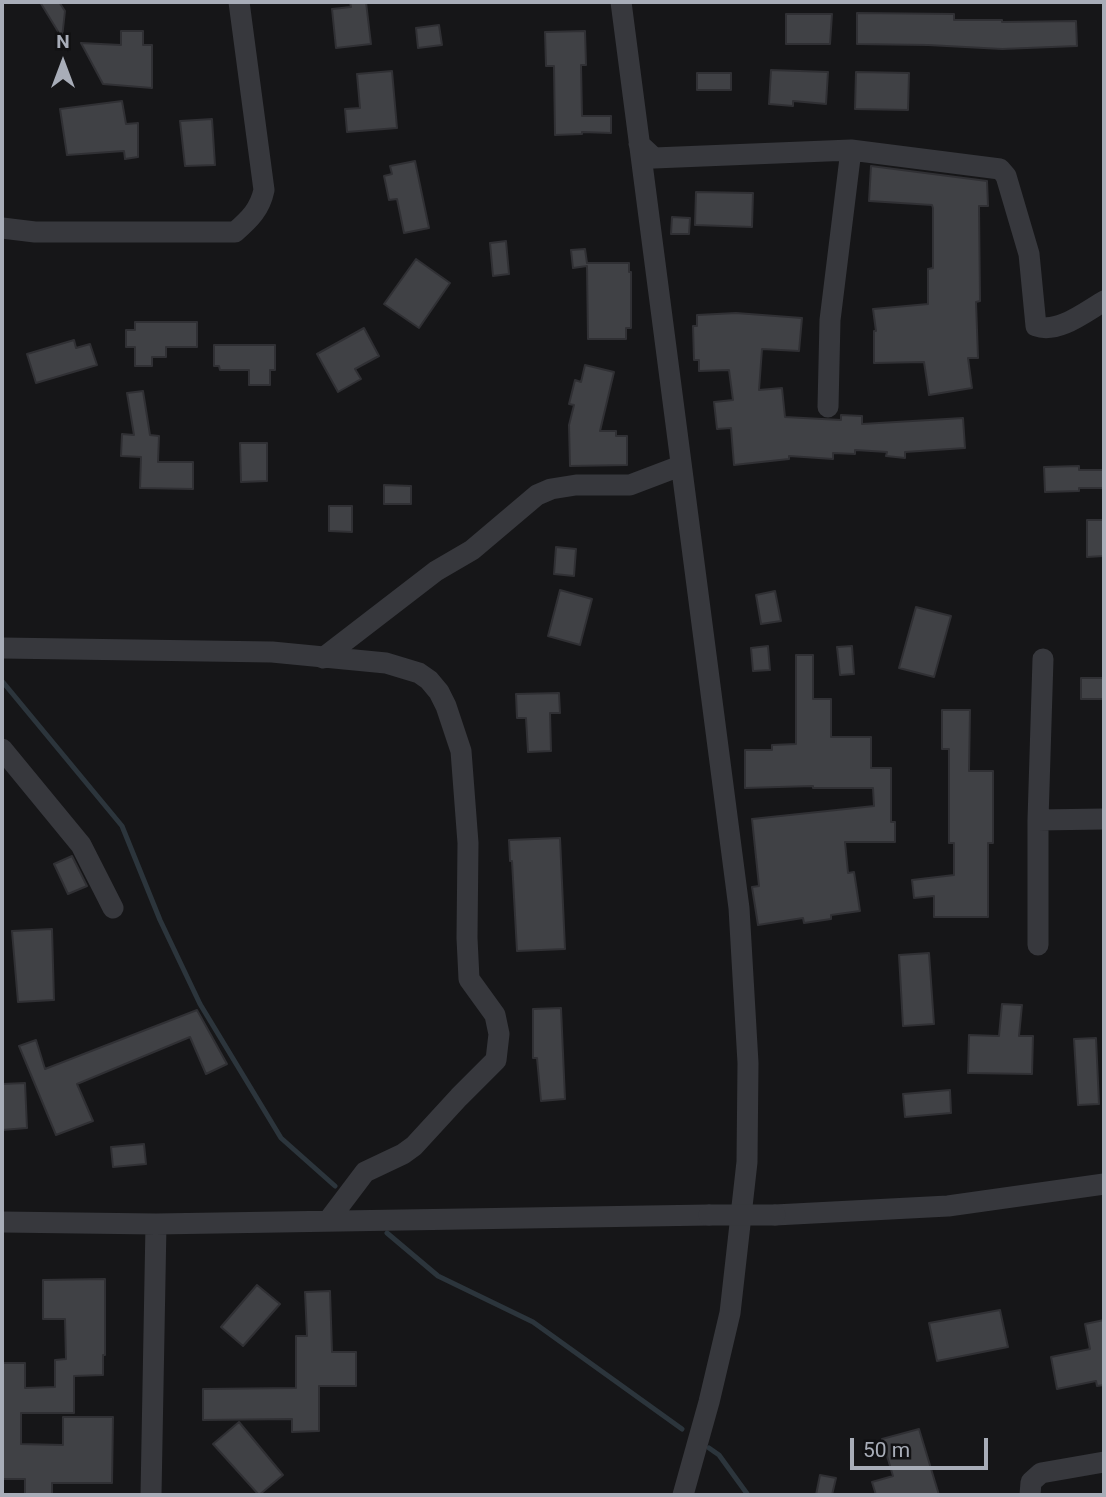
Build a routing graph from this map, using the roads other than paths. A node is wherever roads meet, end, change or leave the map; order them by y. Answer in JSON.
{"nodes":[{"id":1,"x":239,"y":2,"type":"edge"},
{"id":2,"x":621,"y":2,"type":"edge"},
{"id":3,"x":639,"y":144,"type":"junction"},
{"id":4,"x":851,"y":150,"type":"junction"},
{"id":5,"x":2,"y":228,"type":"edge"},
{"id":6,"x":1104,"y":301,"type":"edge"},
{"id":7,"x":828,"y":407,"type":"dead end"},
{"id":8,"x":680,"y":466,"type":"junction"},
{"id":9,"x":2,"y":648,"type":"edge"},
{"id":10,"x":323,"y":658,"type":"junction"},
{"id":11,"x":1042,"y":659,"type":"dead end"},
{"id":12,"x":2,"y":749,"type":"edge"},
{"id":13,"x":1038,"y":820,"type":"junction"},
{"id":14,"x":1104,"y":820,"type":"edge"},
{"id":15,"x":114,"y":908,"type":"dead end"},
{"id":16,"x":1038,"y":946,"type":"dead end"},
{"id":17,"x":1104,"y":1184,"type":"edge"},
{"id":18,"x":328,"y":1221,"type":"junction"},
{"id":19,"x":2,"y":1222,"type":"edge"},
{"id":20,"x":156,"y":1224,"type":"junction"},
{"id":21,"x":1104,"y":1462,"type":"edge"},
{"id":22,"x":152,"y":1495,"type":"edge"},
{"id":23,"x":683,"y":1495,"type":"edge"},
{"id":24,"x":1030,"y":1495,"type":"edge"}],
"edges":[{"from":1,"to":5,"type":"street"},
{"from":2,"to":3,"type":"street"},
{"from":3,"to":4,"type":"street"},
{"from":3,"to":8,"type":"street"},
{"from":4,"to":6,"type":"street"},
{"from":4,"to":7,"type":"street"},
{"from":8,"to":10,"type":"street"},
{"from":8,"to":23,"type":"street"},
{"from":9,"to":10,"type":"street"},
{"from":10,"to":18,"type":"street"},
{"from":11,"to":13,"type":"street"},
{"from":12,"to":15,"type":"street"},
{"from":13,"to":14,"type":"street"},
{"from":13,"to":16,"type":"street"},
{"from":17,"to":18,"type":"street","bridge":true},
{"from":18,"to":20,"type":"street"},
{"from":19,"to":20,"type":"street"},
{"from":20,"to":22,"type":"street"},
{"from":21,"to":24,"type":"street"}]}
